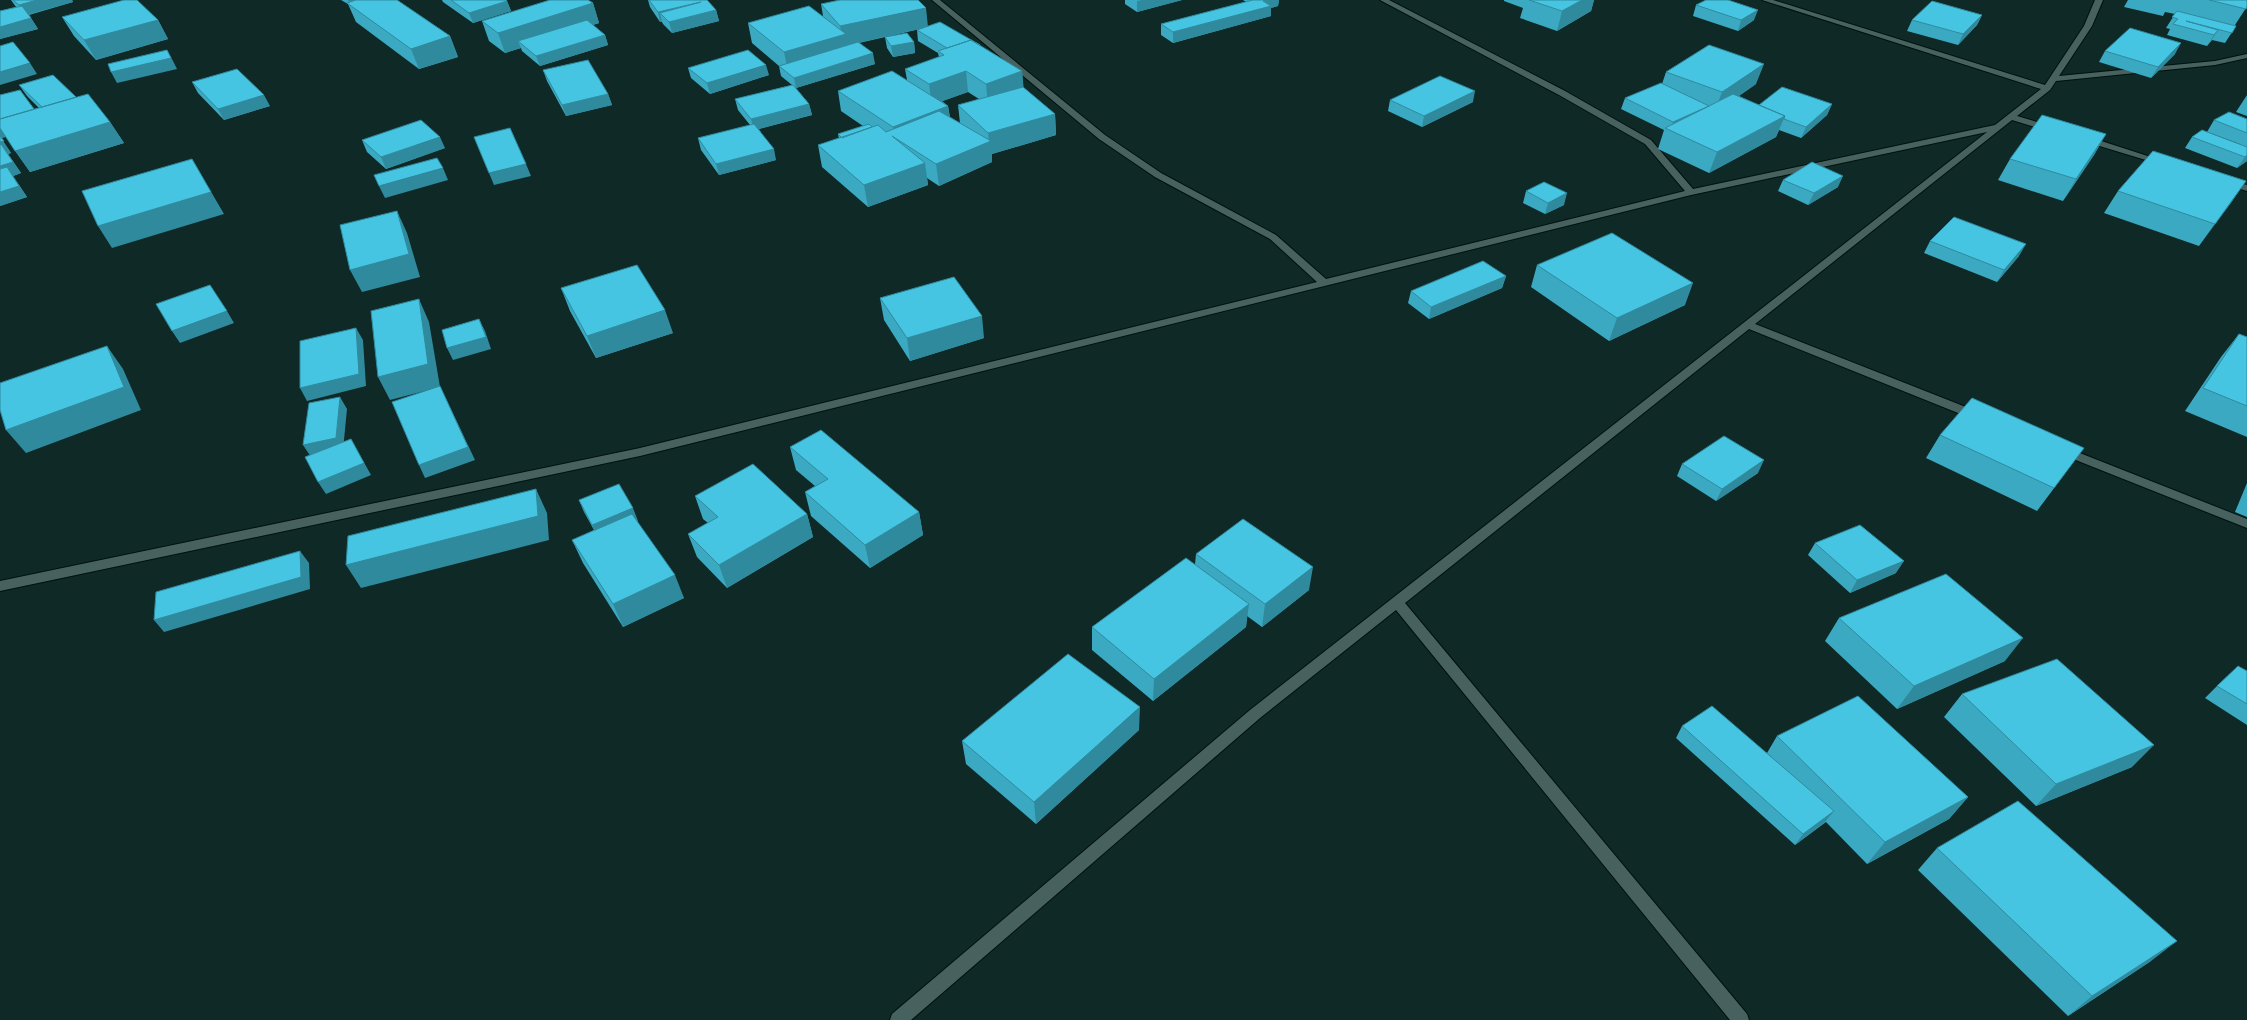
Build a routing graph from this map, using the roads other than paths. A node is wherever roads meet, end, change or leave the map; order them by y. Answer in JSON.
{"nodes":[{"id":1,"x":936,"y":0,"type":"edge"},
{"id":2,"x":1384,"y":0,"type":"edge"},
{"id":3,"x":1766,"y":0,"type":"edge"},
{"id":4,"x":2099,"y":0,"type":"edge"},
{"id":5,"x":2247,"y":56,"type":"edge"},
{"id":6,"x":2050,"y":84,"type":"junction"},
{"id":7,"x":2012,"y":117,"type":"junction"},
{"id":8,"x":2001,"y":126,"type":"junction"},
{"id":9,"x":2057,"y":131,"type":"edge"},
{"id":10,"x":2080,"y":138,"type":"edge"},
{"id":11,"x":2171,"y":165,"type":"edge"},
{"id":12,"x":2217,"y":179,"type":"edge"},
{"id":13,"x":2247,"y":188,"type":"edge"},
{"id":14,"x":1691,"y":192,"type":"junction"},
{"id":15,"x":1324,"y":283,"type":"junction"},
{"id":16,"x":1748,"y":325,"type":"junction"},
{"id":17,"x":1990,"y":421,"type":"edge"},
{"id":18,"x":2049,"y":445,"type":"edge"},
{"id":19,"x":2247,"y":524,"type":"edge"},
{"id":20,"x":0,"y":586,"type":"edge"},
{"id":21,"x":1397,"y":602,"type":"junction"},
{"id":22,"x":898,"y":1020,"type":"edge"},
{"id":23,"x":1742,"y":1020,"type":"edge"}],
"edges":[{"from":1,"to":15,"type":"street"},
{"from":2,"to":14,"type":"street"},
{"from":3,"to":6,"type":"street"},
{"from":4,"to":6,"type":"street"},
{"from":5,"to":6,"type":"street"},
{"from":6,"to":7,"type":"street"},
{"from":7,"to":8,"type":"street"},
{"from":7,"to":9,"type":"street"},
{"from":8,"to":14,"type":"street"},
{"from":8,"to":16,"type":"street"},
{"from":10,"to":11,"type":"street"},
{"from":12,"to":13,"type":"street"},
{"from":14,"to":15,"type":"street"},
{"from":15,"to":20,"type":"street"},
{"from":16,"to":17,"type":"street"},
{"from":16,"to":21,"type":"street"},
{"from":18,"to":19,"type":"street"},
{"from":21,"to":22,"type":"street"},
{"from":21,"to":23,"type":"street"}]}
